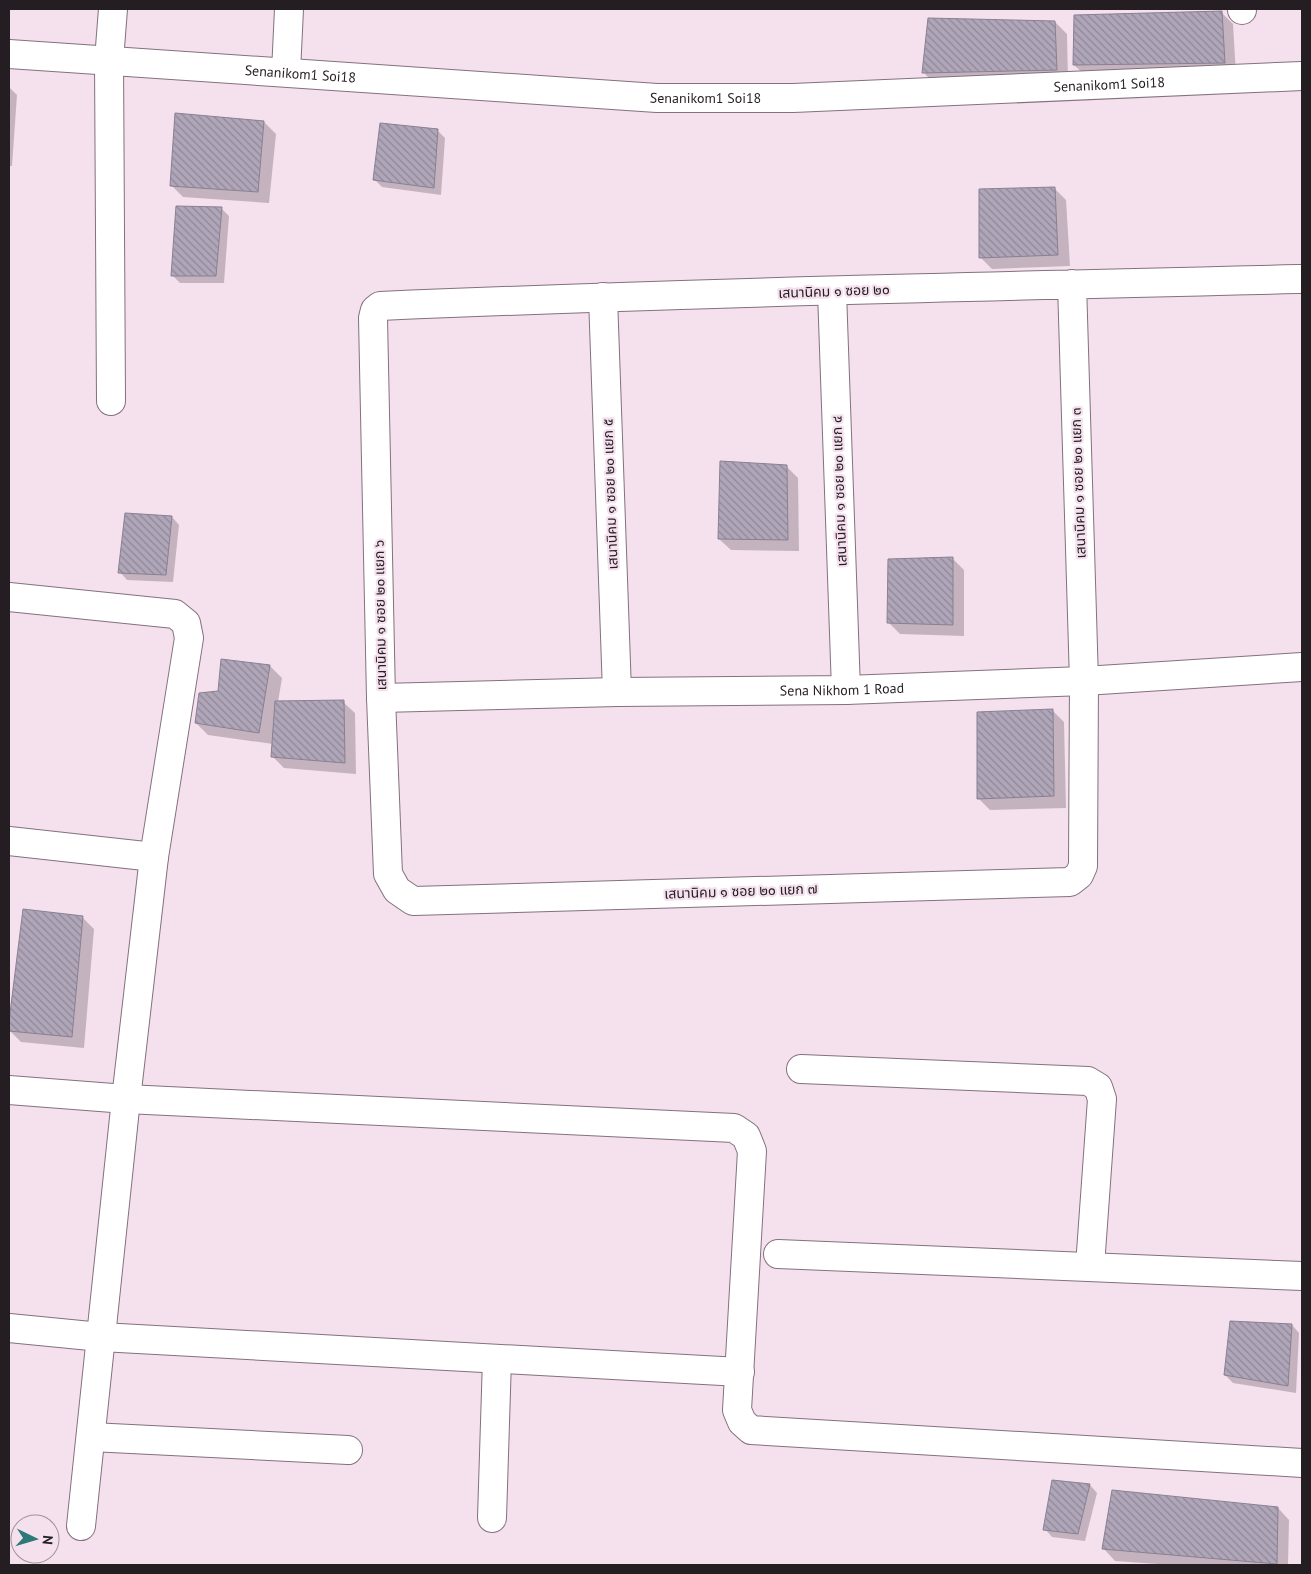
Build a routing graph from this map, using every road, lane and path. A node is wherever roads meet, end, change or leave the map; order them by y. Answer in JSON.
{"nodes":[{"id":1,"x":113,"y":9,"type":"edge"},
{"id":2,"x":289,"y":9,"type":"edge"},
{"id":3,"x":9,"y":54,"type":"edge"},
{"id":4,"x":109,"y":60,"type":"junction"},
{"id":5,"x":286,"y":72,"type":"junction"},
{"id":6,"x":1302,"y":76,"type":"edge"},
{"id":7,"x":1302,"y":279,"type":"edge"},
{"id":8,"x":1072,"y":284,"type":"junction"},
{"id":9,"x":832,"y":292,"type":"junction"},
{"id":10,"x":1302,"y":296,"type":"edge"},
{"id":11,"x":603,"y":297,"type":"junction"},
{"id":12,"x":373,"y":318,"type":"joint"},
{"id":13,"x":111,"y":401,"type":"dead end"},
{"id":14,"x":9,"y":597,"type":"edge"},
{"id":15,"x":1302,"y":667,"type":"edge"},
{"id":16,"x":1084,"y":681,"type":"junction"},
{"id":17,"x":846,"y":690,"type":"junction"},
{"id":18,"x":617,"y":692,"type":"junction"},
{"id":19,"x":381,"y":698,"type":"junction"},
{"id":20,"x":9,"y":841,"type":"edge"},
{"id":21,"x":154,"y":857,"type":"junction"},
{"id":22,"x":1070,"y":882,"type":"joint"},
{"id":23,"x":413,"y":901,"type":"joint"},
{"id":24,"x":800,"y":1069,"type":"dead end"},
{"id":25,"x":9,"y":1090,"type":"edge"},
{"id":26,"x":126,"y":1099,"type":"junction"},
{"id":27,"x":778,"y":1254,"type":"dead end"},
{"id":28,"x":1090,"y":1266,"type":"junction"},
{"id":29,"x":1302,"y":1276,"type":"edge"},
{"id":30,"x":9,"y":1328,"type":"edge"},
{"id":31,"x":101,"y":1337,"type":"junction"},
{"id":32,"x":498,"y":1359,"type":"junction"},
{"id":33,"x":740,"y":1372,"type":"junction"},
{"id":34,"x":90,"y":1437,"type":"junction"},
{"id":35,"x":348,"y":1450,"type":"dead end"},
{"id":36,"x":1302,"y":1463,"type":"edge"},
{"id":37,"x":492,"y":1518,"type":"dead end"},
{"id":38,"x":81,"y":1526,"type":"dead end"}],
"edges":[{"from":1,"to":4,"type":"street"},
{"from":2,"to":5,"type":"street"},
{"from":3,"to":4,"type":"street","name":"Senanikom1 Soi18"},
{"from":4,"to":5,"type":"street","name":"Senanikom1 Soi18"},
{"from":4,"to":13,"type":"street"},
{"from":5,"to":6,"type":"street","name":"Senanikom1 Soi18"},
{"from":7,"to":8,"type":"street","name":"เสนานิคม ๑ ซอย ๒๐"},
{"from":7,"to":10,"type":"street"},
{"from":8,"to":9,"type":"street","name":"เสนานิคม ๑ ซอย ๒๐"},
{"from":8,"to":16,"type":"street","name":"เสนานิคม ๑ ซอย ๒๐ แยก ๓"},
{"from":9,"to":11,"type":"street","name":"เสนานิคม ๑ ซอย ๒๐"},
{"from":9,"to":17,"type":"street","name":"เสนานิคม ๑ ซอย ๒๐ แยก ๔"},
{"from":11,"to":12,"type":"street","name":"เสนานิคม ๑ ซอย ๒๐"},
{"from":11,"to":18,"type":"street","name":"เสนานิคม ๑ ซอย ๒๐ แยก ๕"},
{"from":12,"to":19,"type":"street","name":"เสนานิคม ๑ ซอย ๒๐ แยก ๖"},
{"from":14,"to":21,"type":"street"},
{"from":15,"to":16,"type":"street","name":"Sena Nikhom 1 Road"},
{"from":16,"to":17,"type":"street","name":"Sena Nikhom 1 Road"},
{"from":16,"to":22,"type":"street","name":"เสนานิคม ๑ ซอย ๒๐ แยก ๓"},
{"from":17,"to":18,"type":"street","name":"Sena Nikhom 1 Road"},
{"from":18,"to":19,"type":"street","name":"Sena Nikhom 1 Road"},
{"from":19,"to":23,"type":"street","name":"เสนานิคม ๑ ซอย ๒๐ แยก ๖"},
{"from":20,"to":21,"type":"street"},
{"from":21,"to":26,"type":"street"},
{"from":22,"to":23,"type":"street","name":"เสนานิคม ๑ ซอย ๒๐ แยก ๗"},
{"from":24,"to":28,"type":"street"},
{"from":25,"to":26,"type":"street"},
{"from":26,"to":31,"type":"street"},
{"from":26,"to":33,"type":"street"},
{"from":27,"to":28,"type":"street"},
{"from":28,"to":29,"type":"street"},
{"from":30,"to":31,"type":"street"},
{"from":31,"to":32,"type":"street"},
{"from":31,"to":34,"type":"street"},
{"from":32,"to":33,"type":"street"},
{"from":32,"to":37,"type":"street"},
{"from":33,"to":36,"type":"street"},
{"from":34,"to":35,"type":"street"},
{"from":34,"to":38,"type":"street"}]}
